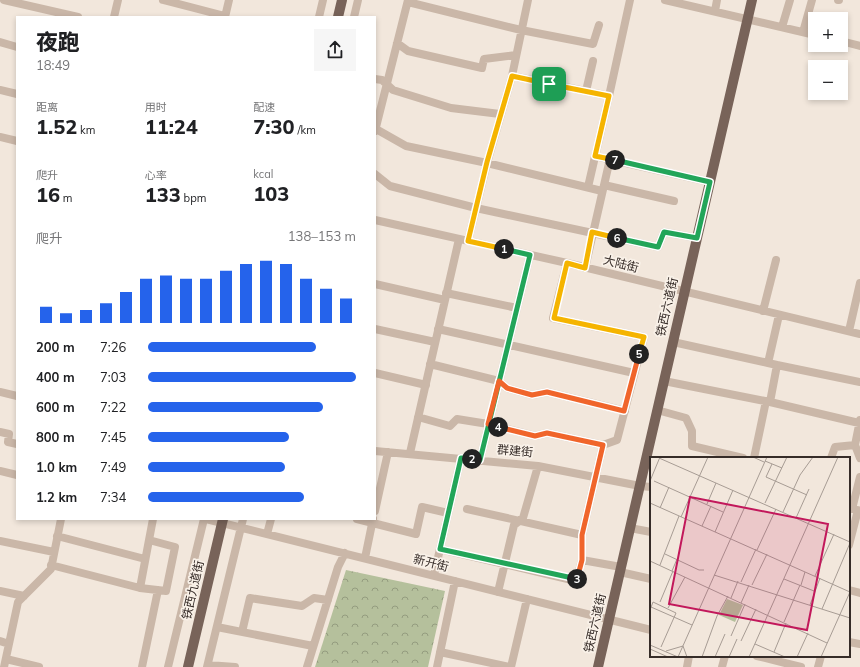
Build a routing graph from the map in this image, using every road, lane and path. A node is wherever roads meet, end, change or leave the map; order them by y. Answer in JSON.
{"nodes":[{"id":1,"x":1,"y":0,"type":"edge"},
{"id":2,"x":4,"y":0,"type":"edge"},
{"id":3,"x":118,"y":0,"type":"edge"},
{"id":4,"x":163,"y":0,"type":"edge"},
{"id":5,"x":229,"y":0,"type":"edge"},
{"id":6,"x":323,"y":0,"type":"edge"},
{"id":7,"x":342,"y":0,"type":"edge"},
{"id":8,"x":358,"y":0,"type":"edge"},
{"id":9,"x":528,"y":0,"type":"edge"},
{"id":10,"x":630,"y":0,"type":"edge"},
{"id":11,"x":665,"y":0,"type":"edge"},
{"id":12,"x":717,"y":0,"type":"edge"},
{"id":13,"x":752,"y":0,"type":"edge"},
{"id":14,"x":790,"y":0,"type":"edge"},
{"id":15,"x":812,"y":0,"type":"edge"},
{"id":16,"x":408,"y":1,"type":"edge"},
{"id":17,"x":0,"y":3,"type":"edge"},
{"id":18,"x":714,"y":11,"type":"junction"},
{"id":19,"x":62,"y":15,"type":"edge"},
{"id":20,"x":114,"y":16,"type":"edge"},
{"id":21,"x":221,"y":16,"type":"edge"},
{"id":22,"x":225,"y":16,"type":"edge"},
{"id":23,"x":319,"y":16,"type":"edge"},
{"id":24,"x":338,"y":16,"type":"edge"},
{"id":25,"x":354,"y":16,"type":"edge"},
{"id":26,"x":748,"y":18,"type":"junction"},
{"id":27,"x":599,"y":25,"type":"dead end"},
{"id":28,"x":782,"y":27,"type":"junction"},
{"id":29,"x":521,"y":30,"type":"junction"},
{"id":30,"x":803,"y":32,"type":"junction"},
{"id":31,"x":808,"y":33,"type":"edge"},
{"id":32,"x":0,"y":42,"type":"edge"},
{"id":33,"x":397,"y":43,"type":"junction"},
{"id":34,"x":848,"y":43,"type":"edge"},
{"id":35,"x":860,"y":46,"type":"edge"},
{"id":36,"x":16,"y":47,"type":"edge"},
{"id":37,"x":516,"y":55,"type":"junction"},
{"id":38,"x":593,"y":61,"type":"dead end"},
{"id":39,"x":512,"y":76,"type":"junction"},
{"id":40,"x":376,"y":79,"type":"edge"},
{"id":41,"x":387,"y":85,"type":"junction"},
{"id":42,"x":0,"y":90,"type":"edge"},
{"id":43,"x":586,"y":91,"type":"junction"},
{"id":44,"x":16,"y":94,"type":"edge"},
{"id":45,"x":609,"y":96,"type":"junction"},
{"id":46,"x":500,"y":114,"type":"junction"},
{"id":47,"x":376,"y":126,"type":"edge"},
{"id":48,"x":376,"y":131,"type":"edge"},
{"id":49,"x":0,"y":137,"type":"edge"},
{"id":50,"x":16,"y":141,"type":"edge"},
{"id":51,"x":595,"y":156,"type":"junction"},
{"id":52,"x":610,"y":159,"type":"junction"},
{"id":53,"x":487,"y":162,"type":"junction"},
{"id":54,"x":376,"y":175,"type":"edge"},
{"id":55,"x":710,"y":182,"type":"junction"},
{"id":56,"x":588,"y":187,"type":"junction"},
{"id":57,"x":603,"y":188,"type":"junction"},
{"id":58,"x":674,"y":201,"type":"dead end"},
{"id":59,"x":476,"y":208,"type":"junction"},
{"id":60,"x":376,"y":220,"type":"edge"},
{"id":61,"x":592,"y":232,"type":"junction"},
{"id":62,"x":697,"y":238,"type":"junction"},
{"id":63,"x":459,"y":239,"type":"junction"},
{"id":64,"x":468,"y":241,"type":"junction"},
{"id":65,"x":530,"y":255,"type":"junction"},
{"id":66,"x":776,"y":260,"type":"dead end"},
{"id":67,"x":567,"y":263,"type":"junction"},
{"id":68,"x":585,"y":268,"type":"junction"},
{"id":69,"x":860,"y":283,"type":"edge"},
{"id":70,"x":376,"y":284,"type":"edge"},
{"id":71,"x":684,"y":293,"type":"junction"},
{"id":72,"x":446,"y":296,"type":"junction"},
{"id":73,"x":517,"y":308,"type":"junction"},
{"id":74,"x":763,"y":311,"type":"junction"},
{"id":75,"x":779,"y":315,"type":"junction"},
{"id":76,"x":438,"y":329,"type":"junction"},
{"id":77,"x":376,"y":330,"type":"edge"},
{"id":78,"x":849,"y":331,"type":"junction"},
{"id":79,"x":860,"y":334,"type":"edge"},
{"id":80,"x":435,"y":342,"type":"junction"},
{"id":81,"x":672,"y":342,"type":"junction"},
{"id":82,"x":508,"y":344,"type":"junction"},
{"id":83,"x":768,"y":362,"type":"junction"},
{"id":84,"x":430,"y":364,"type":"junction"},
{"id":85,"x":777,"y":365,"type":"junction"},
{"id":86,"x":376,"y":373,"type":"edge"},
{"id":87,"x":634,"y":373,"type":"junction"},
{"id":88,"x":499,"y":381,"type":"junction"},
{"id":89,"x":664,"y":381,"type":"junction"},
{"id":90,"x":860,"y":382,"type":"edge"},
{"id":91,"x":426,"y":384,"type":"junction"},
{"id":92,"x":0,"y":392,"type":"edge"},
{"id":93,"x":16,"y":396,"type":"edge"},
{"id":94,"x":768,"y":402,"type":"junction"},
{"id":95,"x":657,"y":410,"type":"junction"},
{"id":96,"x":624,"y":411,"type":"junction"},
{"id":97,"x":418,"y":417,"type":"junction"},
{"id":98,"x":860,"y":422,"type":"edge"},
{"id":99,"x":488,"y":424,"type":"junction"},
{"id":100,"x":0,"y":432,"type":"edge"},
{"id":101,"x":859,"y":433,"type":"edge"},
{"id":102,"x":16,"y":444,"type":"edge"},
{"id":103,"x":603,"y":445,"type":"junction"},
{"id":104,"x":855,"y":445,"type":"junction"},
{"id":105,"x":376,"y":451,"type":"edge"},
{"id":106,"x":388,"y":452,"type":"junction"},
{"id":107,"x":410,"y":453,"type":"junction"},
{"id":108,"x":739,"y":457,"type":"edge"},
{"id":109,"x":754,"y":457,"type":"edge"},
{"id":110,"x":831,"y":457,"type":"edge"},
{"id":111,"x":461,"y":458,"type":"junction"},
{"id":112,"x":860,"y":458,"type":"edge"},
{"id":113,"x":480,"y":460,"type":"junction"},
{"id":114,"x":538,"y":466,"type":"junction"},
{"id":115,"x":0,"y":471,"type":"edge"},
{"id":116,"x":16,"y":475,"type":"edge"},
{"id":117,"x":860,"y":476,"type":"edge"},
{"id":118,"x":595,"y":477,"type":"junction"},
{"id":119,"x":640,"y":486,"type":"junction"},
{"id":120,"x":650,"y":486,"type":"edge"},
{"id":121,"x":376,"y":506,"type":"edge"},
{"id":122,"x":467,"y":509,"type":"dead end"},
{"id":123,"x":855,"y":510,"type":"edge"},
{"id":124,"x":448,"y":513,"type":"junction"},
{"id":125,"x":61,"y":520,"type":"edge"},
{"id":126,"x":153,"y":520,"type":"edge"},
{"id":127,"x":205,"y":520,"type":"edge"},
{"id":128,"x":243,"y":520,"type":"edge"},
{"id":129,"x":271,"y":520,"type":"edge"},
{"id":130,"x":222,"y":521,"type":"edge"},
{"id":131,"x":373,"y":521,"type":"edge"},
{"id":132,"x":519,"y":521,"type":"junction"},
{"id":133,"x":241,"y":528,"type":"junction"},
{"id":134,"x":630,"y":528,"type":"junction"},
{"id":135,"x":650,"y":532,"type":"edge"},
{"id":136,"x":267,"y":534,"type":"junction"},
{"id":137,"x":582,"y":535,"type":"junction"},
{"id":138,"x":57,"y":536,"type":"junction"},
{"id":139,"x":850,"y":539,"type":"edge"},
{"id":140,"x":149,"y":540,"type":"junction"},
{"id":141,"x":0,"y":541,"type":"edge"},
{"id":142,"x":440,"y":549,"type":"junction"},
{"id":143,"x":54,"y":552,"type":"junction"},
{"id":144,"x":345,"y":553,"type":"junction"},
{"id":145,"x":365,"y":558,"type":"junction"},
{"id":146,"x":145,"y":559,"type":"junction"},
{"id":147,"x":582,"y":560,"type":"junction"},
{"id":148,"x":505,"y":564,"type":"junction"},
{"id":149,"x":51,"y":565,"type":"junction"},
{"id":150,"x":620,"y":570,"type":"junction"},
{"id":151,"x":434,"y":576,"type":"junction"},
{"id":152,"x":650,"y":579,"type":"edge"},
{"id":153,"x":455,"y":581,"type":"junction"},
{"id":154,"x":140,"y":588,"type":"junction"},
{"id":155,"x":158,"y":590,"type":"junction"},
{"id":156,"x":850,"y":590,"type":"edge"},
{"id":157,"x":0,"y":591,"type":"edge"},
{"id":158,"x":498,"y":592,"type":"junction"},
{"id":159,"x":860,"y":593,"type":"edge"},
{"id":160,"x":24,"y":596,"type":"junction"},
{"id":161,"x":527,"y":599,"type":"junction"},
{"id":162,"x":328,"y":600,"type":"junction"},
{"id":163,"x":609,"y":619,"type":"junction"},
{"id":164,"x":217,"y":627,"type":"junction"},
{"id":165,"x":650,"y":630,"type":"edge"},
{"id":166,"x":242,"y":632,"type":"junction"},
{"id":167,"x":0,"y":641,"type":"edge"},
{"id":168,"x":850,"y":642,"type":"edge"},
{"id":169,"x":9,"y":644,"type":"junction"},
{"id":170,"x":860,"y":644,"type":"edge"},
{"id":171,"x":314,"y":646,"type":"junction"},
{"id":172,"x":440,"y":652,"type":"junction"},
{"id":173,"x":689,"y":657,"type":"edge"},
{"id":174,"x":725,"y":657,"type":"edge"},
{"id":175,"x":761,"y":657,"type":"edge"},
{"id":176,"x":821,"y":657,"type":"edge"},
{"id":177,"x":5,"y":663,"type":"edge"},
{"id":178,"x":208,"y":666,"type":"edge"},
{"id":179,"x":39,"y":667,"type":"edge"},
{"id":180,"x":142,"y":667,"type":"edge"},
{"id":181,"x":168,"y":667,"type":"edge"},
{"id":182,"x":188,"y":667,"type":"edge"},
{"id":183,"x":235,"y":667,"type":"edge"},
{"id":184,"x":307,"y":667,"type":"edge"},
{"id":185,"x":437,"y":667,"type":"edge"},
{"id":186,"x":511,"y":667,"type":"edge"},
{"id":187,"x":598,"y":667,"type":"edge"},
{"id":188,"x":687,"y":667,"type":"edge"},
{"id":189,"x":722,"y":667,"type":"edge"},
{"id":190,"x":801,"y":667,"type":"edge"},
{"id":191,"x":818,"y":667,"type":"edge"}],
"edges":[{"from":1,"to":17,"type":"street"},
{"from":2,"to":19,"type":"street"},
{"from":3,"to":20,"type":"street"},
{"from":4,"to":21,"type":"street"},
{"from":5,"to":22,"type":"street"},
{"from":6,"to":23,"type":"street"},
{"from":7,"to":24,"type":"main road"},
{"from":8,"to":25,"type":"street"},
{"from":9,"to":29,"type":"street"},
{"from":10,"to":45,"type":"street"},
{"from":11,"to":18,"type":"street"},
{"from":12,"to":18,"type":"street"},
{"from":13,"to":26,"type":"main road","name":"铁西六道街"},
{"from":14,"to":28,"type":"street"},
{"from":15,"to":30,"type":"street"},
{"from":16,"to":29,"type":"street"},
{"from":16,"to":33,"type":"street"},
{"from":18,"to":26,"type":"street"},
{"from":26,"to":28,"type":"street"},
{"from":26,"to":55,"type":"main road","name":"铁西六道街"},
{"from":27,"to":29,"type":"street"},
{"from":28,"to":30,"type":"street"},
{"from":29,"to":37,"type":"street"},
{"from":30,"to":31,"type":"street"},
{"from":32,"to":36,"type":"street"},
{"from":33,"to":37,"type":"street"},
{"from":33,"to":41,"type":"street"},
{"from":34,"to":35,"type":"street"},
{"from":37,"to":39,"type":"street"},
{"from":38,"to":43,"type":"street"},
{"from":39,"to":43,"type":"street"},
{"from":39,"to":46,"type":"street"},
{"from":40,"to":41,"type":"street"},
{"from":41,"to":46,"type":"street"},
{"from":41,"to":47,"type":"street"},
{"from":42,"to":44,"type":"street"},
{"from":43,"to":45,"type":"street"},
{"from":45,"to":51,"type":"street"},
{"from":46,"to":53,"type":"street"},
{"from":48,"to":53,"type":"street"},
{"from":49,"to":50,"type":"street"},
{"from":51,"to":52,"type":"street"},
{"from":51,"to":56,"type":"street"},
{"from":52,"to":55,"type":"street"},
{"from":52,"to":57,"type":"street"},
{"from":53,"to":56,"type":"street"},
{"from":53,"to":59,"type":"street"},
{"from":54,"to":59,"type":"street"},
{"from":55,"to":62,"type":"main road","name":"铁西六道街"},
{"from":56,"to":57,"type":"street"},
{"from":57,"to":58,"type":"street"},
{"from":57,"to":61,"type":"street"},
{"from":59,"to":61,"type":"street"},
{"from":59,"to":64,"type":"street"},
{"from":60,"to":63,"type":"street","name":"大陆街"},
{"from":61,"to":62,"type":"street"},
{"from":61,"to":68,"type":"street"},
{"from":62,"to":71,"type":"main road","name":"铁西六道街"},
{"from":63,"to":64,"type":"street","name":"大陆街"},
{"from":63,"to":72,"type":"street"},
{"from":64,"to":65,"type":"street","name":"大陆街"},
{"from":65,"to":67,"type":"street","name":"大陆街"},
{"from":65,"to":73,"type":"street"},
{"from":66,"to":74,"type":"street"},
{"from":67,"to":68,"type":"street","name":"大陆街"},
{"from":67,"to":87,"type":"street"},
{"from":68,"to":71,"type":"street","name":"大陆街"},
{"from":69,"to":78,"type":"street"},
{"from":70,"to":72,"type":"street"},
{"from":71,"to":74,"type":"street","name":"大陆街"},
{"from":71,"to":81,"type":"main road","name":"铁西六道街"},
{"from":72,"to":73,"type":"street"},
{"from":72,"to":76,"type":"street"},
{"from":73,"to":82,"type":"street"},
{"from":74,"to":75,"type":"street","name":"大陆街"},
{"from":75,"to":78,"type":"street","name":"大陆街"},
{"from":75,"to":83,"type":"street"},
{"from":76,"to":80,"type":"street"},
{"from":76,"to":82,"type":"street"},
{"from":77,"to":80,"type":"street"},
{"from":78,"to":79,"type":"street","name":"大陆街"},
{"from":80,"to":84,"type":"street"},
{"from":81,"to":83,"type":"street"},
{"from":81,"to":89,"type":"main road","name":"铁西六道街"},
{"from":82,"to":87,"type":"street"},
{"from":82,"to":88,"type":"street"},
{"from":83,"to":85,"type":"street"},
{"from":84,"to":88,"type":"street"},
{"from":84,"to":91,"type":"street"},
{"from":85,"to":90,"type":"street"},
{"from":85,"to":94,"type":"street"},
{"from":86,"to":91,"type":"street"},
{"from":87,"to":96,"type":"street"},
{"from":88,"to":96,"type":"street"},
{"from":88,"to":99,"type":"street"},
{"from":89,"to":94,"type":"street"},
{"from":89,"to":95,"type":"main road","name":"铁西六道街"},
{"from":91,"to":97,"type":"street"},
{"from":92,"to":93,"type":"street"},
{"from":94,"to":98,"type":"street"},
{"from":94,"to":109,"type":"street"},
{"from":95,"to":108,"type":"street"},
{"from":95,"to":119,"type":"main road","name":"铁西六道街"},
{"from":96,"to":103,"type":"street"},
{"from":97,"to":99,"type":"street"},
{"from":97,"to":107,"type":"street"},
{"from":98,"to":101,"type":"street"},
{"from":99,"to":103,"type":"street"},
{"from":99,"to":113,"type":"street"},
{"from":100,"to":102,"type":"street"},
{"from":101,"to":104,"type":"street"},
{"from":103,"to":118,"type":"street"},
{"from":104,"to":110,"type":"street"},
{"from":104,"to":112,"type":"street"},
{"from":105,"to":106,"type":"street","name":"群建街"},
{"from":106,"to":107,"type":"street","name":"群建街"},
{"from":106,"to":121,"type":"street"},
{"from":107,"to":111,"type":"street","name":"群建街"},
{"from":111,"to":113,"type":"street","name":"群建街"},
{"from":111,"to":124,"type":"street"},
{"from":113,"to":114,"type":"street","name":"群建街"},
{"from":114,"to":118,"type":"street","name":"群建街"},
{"from":114,"to":132,"type":"street"},
{"from":115,"to":116,"type":"street"},
{"from":117,"to":123,"type":"street"},
{"from":118,"to":119,"type":"street","name":"群建街"},
{"from":118,"to":137,"type":"street"},
{"from":119,"to":120,"type":"street","name":"群建街"},
{"from":119,"to":134,"type":"main road","name":"铁西六道街"},
{"from":122,"to":132,"type":"street"},
{"from":123,"to":139,"type":"street"},
{"from":124,"to":131,"type":"street"},
{"from":124,"to":142,"type":"street"},
{"from":125,"to":138,"type":"street"},
{"from":126,"to":140,"type":"street"},
{"from":127,"to":181,"type":"street"},
{"from":128,"to":133,"type":"street"},
{"from":129,"to":136,"type":"street"},
{"from":130,"to":133,"type":"street","name":"新开街"},
{"from":130,"to":182,"type":"main road","name":"铁西九道街"},
{"from":131,"to":145,"type":"street"},
{"from":132,"to":137,"type":"street"},
{"from":132,"to":148,"type":"street"},
{"from":133,"to":136,"type":"street","name":"新开街"},
{"from":133,"to":164,"type":"street"},
{"from":134,"to":135,"type":"street"},
{"from":134,"to":150,"type":"main road","name":"铁西六道街"},
{"from":136,"to":144,"type":"street","name":"新开街"},
{"from":137,"to":147,"type":"street"},
{"from":138,"to":143,"type":"street"},
{"from":138,"to":146,"type":"street"},
{"from":140,"to":146,"type":"street"},
{"from":140,"to":155,"type":"street"},
{"from":141,"to":143,"type":"street"},
{"from":142,"to":148,"type":"street"},
{"from":142,"to":151,"type":"street"},
{"from":143,"to":149,"type":"street"},
{"from":144,"to":145,"type":"street","name":"新开街"},
{"from":144,"to":162,"type":"street"},
{"from":145,"to":151,"type":"street","name":"新开街"},
{"from":146,"to":154,"type":"street"},
{"from":147,"to":148,"type":"street"},
{"from":147,"to":150,"type":"street"},
{"from":148,"to":158,"type":"street"},
{"from":149,"to":154,"type":"street"},
{"from":149,"to":160,"type":"street"},
{"from":150,"to":152,"type":"street"},
{"from":150,"to":163,"type":"main road","name":"铁西六道街"},
{"from":151,"to":153,"type":"street","name":"新开街"},
{"from":153,"to":158,"type":"street","name":"新开街"},
{"from":153,"to":172,"type":"street"},
{"from":154,"to":155,"type":"street"},
{"from":155,"to":180,"type":"street"},
{"from":156,"to":159,"type":"street"},
{"from":157,"to":160,"type":"street"},
{"from":158,"to":161,"type":"street","name":"新开街"},
{"from":160,"to":169,"type":"street"},
{"from":161,"to":163,"type":"street","name":"新开街"},
{"from":161,"to":186,"type":"street"},
{"from":162,"to":166,"type":"street"},
{"from":162,"to":171,"type":"street"},
{"from":163,"to":165,"type":"street","name":"新开街"},
{"from":163,"to":187,"type":"main road","name":"铁西六道街"},
{"from":164,"to":166,"type":"street"},
{"from":164,"to":178,"type":"street"},
{"from":166,"to":171,"type":"street"},
{"from":167,"to":169,"type":"street"},
{"from":168,"to":170,"type":"street"},
{"from":169,"to":177,"type":"street"},
{"from":171,"to":184,"type":"street"},
{"from":172,"to":185,"type":"street"},
{"from":172,"to":186,"type":"street"},
{"from":173,"to":188,"type":"street"},
{"from":174,"to":189,"type":"street"},
{"from":175,"to":190,"type":"street"},
{"from":176,"to":191,"type":"street"},
{"from":177,"to":179,"type":"street"},
{"from":178,"to":183,"type":"street"}]}
